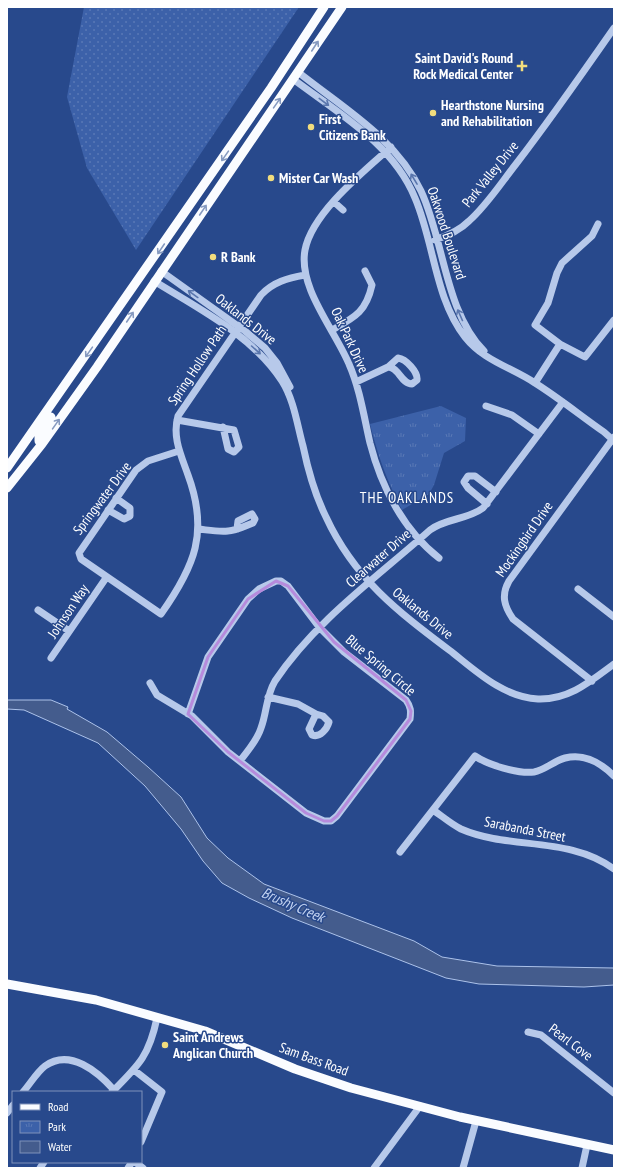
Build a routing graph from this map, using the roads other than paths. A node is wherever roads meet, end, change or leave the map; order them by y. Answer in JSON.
{"nodes":[{"id":1,"x":324,"y":7,"type":"edge"},
{"id":2,"x":330,"y":7,"type":"edge"},
{"id":3,"x":342,"y":7,"type":"edge"},
{"id":4,"x":614,"y":28,"type":"edge"},
{"id":5,"x":296,"y":75,"type":"junction"},
{"id":6,"x":264,"y":99,"type":"junction"},
{"id":7,"x":388,"y":149,"type":"junction"},
{"id":8,"x":220,"y":185,"type":"junction"},
{"id":9,"x":334,"y":202,"type":"junction"},
{"id":10,"x":343,"y":210,"type":"dead end"},
{"id":11,"x":598,"y":224,"type":"dead end"},
{"id":12,"x":438,"y":239,"type":"junction"},
{"id":13,"x":429,"y":242,"type":"junction"},
{"id":14,"x":150,"y":264,"type":"junction"},
{"id":15,"x":161,"y":271,"type":"junction"},
{"id":16,"x":365,"y":271,"type":"dead end"},
{"id":17,"x":143,"y":274,"type":"junction"},
{"id":18,"x":305,"y":275,"type":"junction"},
{"id":19,"x":154,"y":281,"type":"junction"},
{"id":20,"x":614,"y":320,"type":"edge"},
{"id":21,"x":237,"y":330,"type":"junction"},
{"id":22,"x":332,"y":330,"type":"junction"},
{"id":23,"x":560,"y":344,"type":"junction"},
{"id":24,"x":502,"y":366,"type":"junction"},
{"id":25,"x":78,"y":367,"type":"junction"},
{"id":26,"x":388,"y":367,"type":"dead end"},
{"id":27,"x":356,"y":382,"type":"junction"},
{"id":28,"x":535,"y":383,"type":"junction"},
{"id":29,"x":563,"y":402,"type":"junction"},
{"id":30,"x":486,"y":406,"type":"dead end"},
{"id":31,"x":177,"y":420,"type":"junction"},
{"id":32,"x":223,"y":427,"type":"dead end"},
{"id":33,"x":539,"y":434,"type":"junction"},
{"id":34,"x":613,"y":439,"type":"edge"},
{"id":35,"x":42,"y":444,"type":"junction"},
{"id":36,"x":23,"y":446,"type":"junction"},
{"id":37,"x":179,"y":451,"type":"junction"},
{"id":38,"x":7,"y":468,"type":"edge"},
{"id":39,"x":7,"y":481,"type":"edge"},
{"id":40,"x":7,"y":488,"type":"edge"},
{"id":41,"x":496,"y":492,"type":"junction"},
{"id":42,"x":116,"y":498,"type":"junction"},
{"id":43,"x":487,"y":504,"type":"junction"},
{"id":44,"x":108,"y":510,"type":"junction"},
{"id":45,"x":198,"y":529,"type":"junction"},
{"id":46,"x":237,"y":529,"type":"dead end"},
{"id":47,"x":419,"y":539,"type":"junction"},
{"id":48,"x":439,"y":558,"type":"dead end"},
{"id":49,"x":106,"y":578,"type":"junction"},
{"id":50,"x":370,"y":583,"type":"junction"},
{"id":51,"x":578,"y":589,"type":"dead end"},
{"id":52,"x":38,"y":610,"type":"dead end"},
{"id":53,"x":161,"y":614,"type":"joint"},
{"id":54,"x":614,"y":617,"type":"edge"},
{"id":55,"x":320,"y":627,"type":"junction"},
{"id":56,"x":69,"y":631,"type":"junction"},
{"id":57,"x":51,"y":658,"type":"dead end"},
{"id":58,"x":614,"y":664,"type":"edge"},
{"id":59,"x":592,"y":681,"type":"junction"},
{"id":60,"x":150,"y":683,"type":"dead end"},
{"id":61,"x":268,"y":697,"type":"junction"},
{"id":62,"x":188,"y":714,"type":"junction"},
{"id":63,"x":316,"y":714,"type":"dead end"},
{"id":64,"x":240,"y":761,"type":"junction"},
{"id":65,"x":614,"y":776,"type":"edge"},
{"id":66,"x":433,"y":810,"type":"junction"},
{"id":67,"x":400,"y":852,"type":"dead end"},
{"id":68,"x":614,"y":869,"type":"edge"},
{"id":69,"x":7,"y":984,"type":"edge"},
{"id":70,"x":157,"y":1018,"type":"junction"},
{"id":71,"x":528,"y":1032,"type":"dead end"},
{"id":72,"x":134,"y":1070,"type":"junction"},
{"id":73,"x":24,"y":1091,"type":"edge"},
{"id":74,"x":113,"y":1091,"type":"edge"},
{"id":75,"x":614,"y":1093,"type":"edge"},
{"id":76,"x":420,"y":1106,"type":"junction"},
{"id":77,"x":476,"y":1121,"type":"junction"},
{"id":78,"x":142,"y":1140,"type":"edge"},
{"id":79,"x":587,"y":1146,"type":"junction"},
{"id":80,"x":614,"y":1150,"type":"edge"},
{"id":81,"x":374,"y":1168,"type":"edge"},
{"id":82,"x":463,"y":1168,"type":"edge"},
{"id":83,"x":582,"y":1168,"type":"edge"}],
"edges":[{"from":1,"to":6,"type":"main road"},
{"from":2,"to":5,"type":"main road"},
{"from":5,"to":3,"type":"main road","one_way":true},
{"from":4,"to":12,"type":"street","name":"Park Valley Drive"},
{"from":5,"to":7,"type":"street","name":"Oakwood Boulevard"},
{"from":8,"to":5,"type":"main road","one_way":true},
{"from":6,"to":8,"type":"main road"},
{"from":6,"to":14,"type":"main road","one_way":true},
{"from":7,"to":9,"type":"street","name":"Oak Park Drive"},
{"from":12,"to":7,"type":"street","name":"Oakwood Boulevard","one_way":true},
{"from":7,"to":13,"type":"street","name":"Oakwood Boulevard"},
{"from":15,"to":8,"type":"main road","one_way":true},
{"from":9,"to":10,"type":"street"},
{"from":9,"to":18,"type":"street","name":"Oak Park Drive"},
{"from":11,"to":23,"type":"street"},
{"from":12,"to":13,"type":"street","name":"Park Valley Drive"},
{"from":24,"to":12,"type":"street","name":"Oakwood Boulevard","one_way":true},
{"from":13,"to":24,"type":"street","name":"Oakwood Boulevard"},
{"from":14,"to":15,"type":"main road"},
{"from":14,"to":17,"type":"main road"},
{"from":15,"to":19,"type":"main road"},
{"from":21,"to":15,"type":"street","name":"Oaklands Drive","one_way":true},
{"from":16,"to":22,"type":"street"},
{"from":17,"to":19,"type":"main road"},
{"from":17,"to":25,"type":"main road","one_way":true},
{"from":18,"to":21,"type":"street","name":"Spring Hollow Path"},
{"from":18,"to":22,"type":"street","name":"Oak Park Drive"},
{"from":19,"to":21,"type":"street","name":"Oaklands Drive"},
{"from":35,"to":19,"type":"main road","one_way":true},
{"from":20,"to":23,"type":"street"},
{"from":21,"to":31,"type":"street","name":"Spring Hollow Path"},
{"from":21,"to":50,"type":"street","name":"Oaklands Drive"},
{"from":22,"to":27,"type":"street","name":"Oak Park Drive"},
{"from":23,"to":28,"type":"street"},
{"from":24,"to":28,"type":"street","name":"Oakwood Boulevard"},
{"from":25,"to":35,"type":"main road"},
{"from":25,"to":36,"type":"main road"},
{"from":26,"to":27,"type":"street"},
{"from":27,"to":47,"type":"street","name":"Oak Park Drive"},
{"from":28,"to":29,"type":"street","name":"Oakwood Boulevard"},
{"from":29,"to":33,"type":"street","name":"Clearwater Drive"},
{"from":29,"to":34,"type":"street","name":"Oakwood Boulevard"},
{"from":30,"to":33,"type":"street"},
{"from":31,"to":32,"type":"street"},
{"from":31,"to":37,"type":"street","name":"Spring Hollow Path"},
{"from":33,"to":41,"type":"street","name":"Clearwater Drive"},
{"from":34,"to":59,"type":"street","name":"Mockingbird Drive"},
{"from":35,"to":40,"type":"main road"},
{"from":36,"to":38,"type":"main road"},
{"from":36,"to":39,"type":"main road"},
{"from":37,"to":42,"type":"street","name":"Springwater Drive"},
{"from":37,"to":45,"type":"street","name":"Spring Hollow Path"},
{"from":41,"to":43,"type":"street","name":"Clearwater Drive"},
{"from":41,"to":43,"type":"street"},
{"from":42,"to":44,"type":"street","name":"Springwater Drive"},
{"from":42,"to":44,"type":"street"},
{"from":43,"to":47,"type":"street","name":"Clearwater Drive"},
{"from":44,"to":49,"type":"street","name":"Springwater Drive"},
{"from":45,"to":46,"type":"street"},
{"from":45,"to":53,"type":"street","name":"Spring Hollow Path"},
{"from":47,"to":48,"type":"street","name":"Oak Park Drive"},
{"from":47,"to":50,"type":"street","name":"Clearwater Drive"},
{"from":49,"to":53,"type":"street","name":"Springwater Drive"},
{"from":49,"to":56,"type":"street","name":"Johnson Way"},
{"from":50,"to":55,"type":"street","name":"Clearwater Drive"},
{"from":50,"to":59,"type":"street","name":"Oaklands Drive"},
{"from":51,"to":54,"type":"street"},
{"from":52,"to":56,"type":"street"},
{"from":55,"to":61,"type":"street","name":"Clearwater Drive"},
{"from":55,"to":62,"type":"street","name":"Blue Spring Circle"},
{"from":55,"to":64,"type":"street","name":"Blue Spring Circle"},
{"from":56,"to":57,"type":"street","name":"Johnson Way"},
{"from":58,"to":59,"type":"street","name":"Oaklands Drive"},
{"from":60,"to":62,"type":"street"},
{"from":61,"to":63,"type":"street"},
{"from":61,"to":64,"type":"street","name":"Clearwater Drive"},
{"from":62,"to":64,"type":"street","name":"Blue Spring Circle"},
{"from":65,"to":66,"type":"street"},
{"from":66,"to":67,"type":"street"},
{"from":66,"to":68,"type":"street","name":"Sarabanda Street"},
{"from":69,"to":70,"type":"main road","name":"Sam Bass Road"},
{"from":70,"to":72,"type":"street"},
{"from":70,"to":76,"type":"main road","name":"Sam Bass Road"},
{"from":71,"to":75,"type":"street","name":"Pearl Cove"},
{"from":72,"to":74,"type":"street"},
{"from":72,"to":78,"type":"street"},
{"from":73,"to":74,"type":"street"},
{"from":76,"to":77,"type":"main road","name":"Sam Bass Road"},
{"from":76,"to":81,"type":"street"},
{"from":77,"to":79,"type":"main road","name":"Sam Bass Road"},
{"from":77,"to":82,"type":"street"},
{"from":79,"to":80,"type":"main road","name":"Sam Bass Road"},
{"from":79,"to":83,"type":"street"}]}
